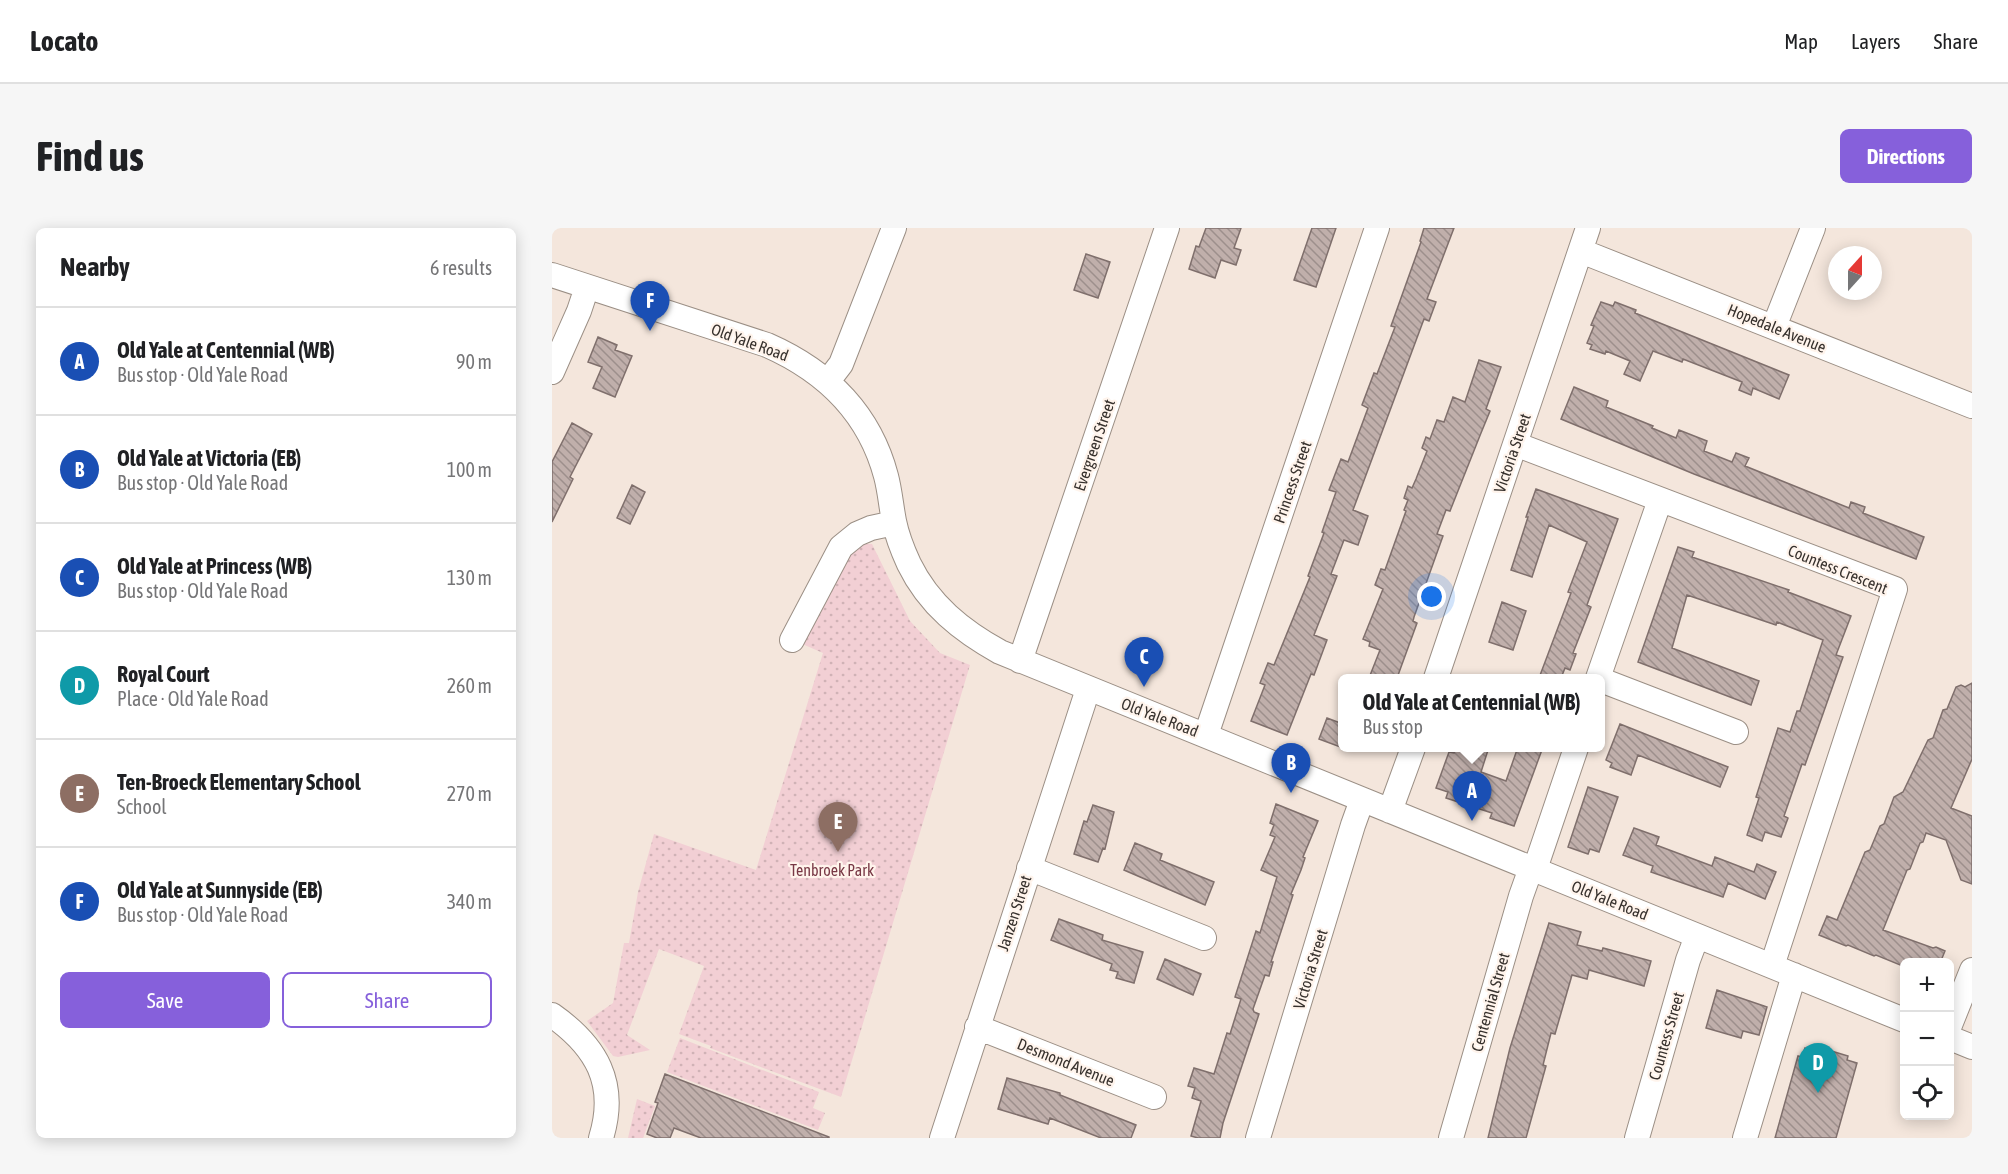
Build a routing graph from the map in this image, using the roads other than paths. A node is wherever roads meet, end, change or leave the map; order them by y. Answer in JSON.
{"nodes":[{"id":1,"x":894,"y":228,"type":"edge"},
{"id":2,"x":1167,"y":228,"type":"edge"},
{"id":3,"x":1377,"y":228,"type":"edge"},
{"id":4,"x":1588,"y":228,"type":"edge"},
{"id":5,"x":1813,"y":228,"type":"edge"},
{"id":6,"x":1581,"y":251,"type":"junction"},
{"id":7,"x":552,"y":275,"type":"edge"},
{"id":8,"x":587,"y":287,"type":"junction"},
{"id":9,"x":1774,"y":327,"type":"junction"},
{"id":10,"x":552,"y":372,"type":"edge"},
{"id":11,"x":828,"y":381,"type":"junction"},
{"id":12,"x":1972,"y":406,"type":"edge"},
{"id":13,"x":1515,"y":444,"type":"junction"},
{"id":14,"x":1660,"y":500,"type":"junction"},
{"id":15,"x":894,"y":523,"type":"junction"},
{"id":16,"x":792,"y":640,"type":"dead end"},
{"id":17,"x":1020,"y":661,"type":"junction"},
{"id":18,"x":1437,"y":674,"type":"edge"},
{"id":19,"x":1602,"y":674,"type":"edge"},
{"id":20,"x":1605,"y":681,"type":"edge"},
{"id":21,"x":1088,"y":689,"type":"junction"},
{"id":22,"x":1736,"y":732,"type":"dead end"},
{"id":23,"x":1206,"y":735,"type":"junction"},
{"id":24,"x":1411,"y":752,"type":"edge"},
{"id":25,"x":1574,"y":752,"type":"edge"},
{"id":26,"x":1362,"y":800,"type":"junction"},
{"id":27,"x":1390,"y":811,"type":"junction"},
{"id":28,"x":1029,"y":868,"type":"junction"},
{"id":29,"x":1533,"y":868,"type":"junction"},
{"id":30,"x":1698,"y":936,"type":"junction"},
{"id":31,"x":1204,"y":938,"type":"dead end"},
{"id":32,"x":1772,"y":966,"type":"junction"},
{"id":33,"x":1794,"y":975,"type":"junction"},
{"id":34,"x":1970,"y":981,"type":"edge"},
{"id":35,"x":552,"y":1015,"type":"edge"},
{"id":36,"x":1954,"y":1016,"type":"edge"},
{"id":37,"x":1900,"y":1018,"type":"edge"},
{"id":38,"x":977,"y":1027,"type":"junction"},
{"id":39,"x":1954,"y":1040,"type":"edge"},
{"id":40,"x":1972,"y":1047,"type":"edge"},
{"id":41,"x":1154,"y":1097,"type":"dead end"},
{"id":42,"x":602,"y":1138,"type":"edge"},
{"id":43,"x":942,"y":1138,"type":"edge"},
{"id":44,"x":1258,"y":1138,"type":"edge"},
{"id":45,"x":1452,"y":1138,"type":"edge"},
{"id":46,"x":1637,"y":1138,"type":"edge"},
{"id":47,"x":1745,"y":1138,"type":"edge"}],
"edges":[{"from":1,"to":11,"type":"street"},
{"from":2,"to":17,"type":"street","name":"Evergreen Street"},
{"from":3,"to":23,"type":"street","name":"Princess Street"},
{"from":4,"to":6,"type":"street","name":"Victoria Street"},
{"from":5,"to":9,"type":"street"},
{"from":6,"to":9,"type":"street","name":"Hopedale Avenue"},
{"from":6,"to":13,"type":"street","name":"Victoria Street"},
{"from":7,"to":8,"type":"street","name":"Old Yale Road"},
{"from":8,"to":10,"type":"street"},
{"from":8,"to":11,"type":"street","name":"Old Yale Road"},
{"from":9,"to":12,"type":"street","name":"Hopedale Avenue"},
{"from":11,"to":15,"type":"street","name":"Old Yale Road"},
{"from":13,"to":14,"type":"street","name":"Countess Crescent"},
{"from":13,"to":18,"type":"street","name":"Victoria Street"},
{"from":14,"to":19,"type":"street"},
{"from":14,"to":32,"type":"street","name":"Countess Crescent"},
{"from":15,"to":16,"type":"street"},
{"from":15,"to":17,"type":"street","name":"Old Yale Road"},
{"from":17,"to":21,"type":"street","name":"Old Yale Road"},
{"from":20,"to":22,"type":"street"},
{"from":21,"to":23,"type":"street","name":"Old Yale Road"},
{"from":21,"to":28,"type":"street","name":"Janzen Street"},
{"from":23,"to":26,"type":"street","name":"Old Yale Road"},
{"from":24,"to":27,"type":"street"},
{"from":25,"to":29,"type":"street","name":"Centennial Street"},
{"from":26,"to":27,"type":"street","name":"Old Yale Road"},
{"from":26,"to":44,"type":"street","name":"Victoria Street"},
{"from":27,"to":29,"type":"street","name":"Old Yale Road"},
{"from":28,"to":31,"type":"street"},
{"from":28,"to":38,"type":"street","name":"Janzen Street"},
{"from":29,"to":30,"type":"street","name":"Old Yale Road"},
{"from":29,"to":45,"type":"street","name":"Centennial Street"},
{"from":30,"to":32,"type":"street","name":"Old Yale Road"},
{"from":30,"to":46,"type":"street","name":"Countess Street"},
{"from":32,"to":33,"type":"street","name":"Old Yale Road"},
{"from":33,"to":37,"type":"street","name":"Old Yale Road"},
{"from":33,"to":47,"type":"street"},
{"from":34,"to":36,"type":"street"},
{"from":35,"to":42,"type":"street"},
{"from":38,"to":41,"type":"street","name":"Desmond Avenue"},
{"from":38,"to":43,"type":"street","name":"Janzen Street"},
{"from":39,"to":40,"type":"street"}]}
